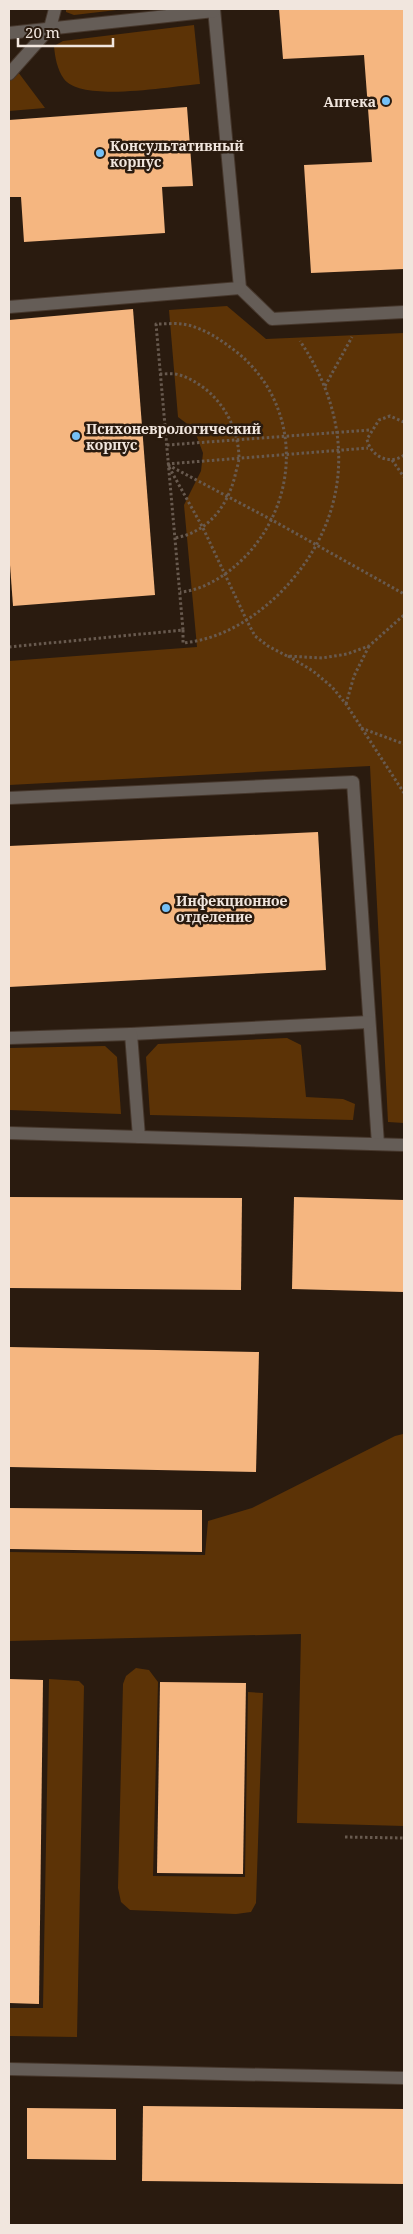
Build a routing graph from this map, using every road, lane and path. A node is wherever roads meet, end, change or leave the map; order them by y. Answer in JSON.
{"nodes":[{"id":1,"x":55,"y":9,"type":"edge"},
{"id":2,"x":214,"y":10,"type":"edge"},
{"id":3,"x":50,"y":28,"type":"junction"},
{"id":4,"x":9,"y":33,"type":"edge"},
{"id":5,"x":9,"y":74,"type":"edge"},
{"id":6,"x":240,"y":288,"type":"junction"},
{"id":7,"x":9,"y":307,"type":"edge"},
{"id":8,"x":404,"y":312,"type":"edge"},
{"id":9,"x":368,"y":314,"type":"junction"},
{"id":10,"x":283,"y":318,"type":"junction"},
{"id":11,"x":160,"y":374,"type":"junction"},
{"id":12,"x":324,"y":387,"type":"junction"},
{"id":13,"x":404,"y":422,"type":"edge"},
{"id":14,"x":370,"y":430,"type":"junction"},
{"id":15,"x":336,"y":433,"type":"junction"},
{"id":16,"x":285,"y":436,"type":"junction"},
{"id":17,"x":236,"y":439,"type":"junction"},
{"id":18,"x":167,"y":445,"type":"junction"},
{"id":19,"x":368,"y":448,"type":"junction"},
{"id":20,"x":339,"y":451,"type":"junction"},
{"id":21,"x":404,"y":454,"type":"edge"},
{"id":22,"x":286,"y":455,"type":"junction"},
{"id":23,"x":239,"y":458,"type":"junction"},
{"id":24,"x":392,"y":460,"type":"junction"},
{"id":25,"x":167,"y":464,"type":"junction"},
{"id":26,"x":404,"y":477,"type":"edge"},
{"id":27,"x":228,"y":498,"type":"junction"},
{"id":28,"x":272,"y":520,"type":"junction"},
{"id":29,"x":203,"y":528,"type":"junction"},
{"id":30,"x":175,"y":538,"type":"junction"},
{"id":31,"x":317,"y":545,"type":"junction"},
{"id":32,"x":225,"y":575,"type":"junction"},
{"id":33,"x":180,"y":592,"type":"junction"},
{"id":34,"x":404,"y":594,"type":"edge"},
{"id":35,"x":404,"y":615,"type":"edge"},
{"id":36,"x":247,"y":621,"type":"junction"},
{"id":37,"x":183,"y":630,"type":"junction"},
{"id":38,"x":369,"y":646,"type":"junction"},
{"id":39,"x":9,"y":647,"type":"edge"},
{"id":40,"x":287,"y":656,"type":"junction"},
{"id":41,"x":346,"y":704,"type":"junction"},
{"id":42,"x":361,"y":728,"type":"junction"},
{"id":43,"x":404,"y":744,"type":"edge"},
{"id":44,"x":404,"y":793,"type":"edge"},
{"id":45,"x":9,"y":798,"type":"edge"},
{"id":46,"x":369,"y":1022,"type":"junction"},
{"id":47,"x":131,"y":1034,"type":"junction"},
{"id":48,"x":9,"y":1038,"type":"edge"},
{"id":49,"x":9,"y":1133,"type":"edge"},
{"id":50,"x":139,"y":1137,"type":"junction"},
{"id":51,"x":378,"y":1144,"type":"junction"},
{"id":52,"x":404,"y":1145,"type":"edge"},
{"id":53,"x":346,"y":1837,"type":"dead end"},
{"id":54,"x":404,"y":1838,"type":"edge"},
{"id":55,"x":9,"y":2069,"type":"edge"},
{"id":56,"x":404,"y":2078,"type":"edge"}],
"edges":[{"from":1,"to":3,"type":"street"},
{"from":2,"to":3,"type":"street"},
{"from":2,"to":6,"type":"street"},
{"from":3,"to":4,"type":"street"},
{"from":3,"to":5,"type":"street"},
{"from":6,"to":7,"type":"street"},
{"from":6,"to":10,"type":"street"},
{"from":8,"to":9,"type":"street"},
{"from":9,"to":10,"type":"street"},
{"from":9,"to":12,"type":"path"},
{"from":10,"to":12,"type":"path"},
{"from":11,"to":16,"type":"path"},
{"from":11,"to":17,"type":"path"},
{"from":11,"to":18,"type":"path"},
{"from":12,"to":15,"type":"path"},
{"from":13,"to":14,"type":"path"},
{"from":14,"to":15,"type":"path"},
{"from":14,"to":19,"type":"path"},
{"from":15,"to":16,"type":"path"},
{"from":15,"to":20,"type":"path"},
{"from":16,"to":17,"type":"path"},
{"from":16,"to":22,"type":"path"},
{"from":17,"to":18,"type":"path"},
{"from":17,"to":23,"type":"path"},
{"from":18,"to":25,"type":"path"},
{"from":19,"to":20,"type":"path"},
{"from":19,"to":24,"type":"path"},
{"from":20,"to":22,"type":"path"},
{"from":20,"to":31,"type":"path"},
{"from":21,"to":24,"type":"path"},
{"from":22,"to":23,"type":"path"},
{"from":22,"to":28,"type":"path"},
{"from":23,"to":25,"type":"path"},
{"from":23,"to":27,"type":"path"},
{"from":24,"to":26,"type":"path"},
{"from":25,"to":27,"type":"path"},
{"from":25,"to":29,"type":"path"},
{"from":25,"to":30,"type":"path"},
{"from":27,"to":28,"type":"path"},
{"from":27,"to":29,"type":"path"},
{"from":28,"to":31,"type":"path"},
{"from":28,"to":32,"type":"path"},
{"from":29,"to":30,"type":"path"},
{"from":29,"to":32,"type":"path"},
{"from":30,"to":33,"type":"path"},
{"from":31,"to":34,"type":"path"},
{"from":31,"to":36,"type":"path"},
{"from":32,"to":33,"type":"path"},
{"from":32,"to":36,"type":"path"},
{"from":33,"to":37,"type":"path"},
{"from":35,"to":38,"type":"path"},
{"from":36,"to":37,"type":"path"},
{"from":36,"to":40,"type":"path"},
{"from":37,"to":39,"type":"path"},
{"from":38,"to":40,"type":"path"},
{"from":38,"to":41,"type":"path"},
{"from":40,"to":41,"type":"path"},
{"from":41,"to":42,"type":"path"},
{"from":42,"to":43,"type":"path"},
{"from":42,"to":44,"type":"path"},
{"from":45,"to":46,"type":"street"},
{"from":46,"to":47,"type":"street"},
{"from":46,"to":51,"type":"street"},
{"from":47,"to":48,"type":"street"},
{"from":47,"to":50,"type":"street"},
{"from":49,"to":50,"type":"street"},
{"from":50,"to":51,"type":"street"},
{"from":51,"to":52,"type":"street"},
{"from":53,"to":54,"type":"path"},
{"from":55,"to":56,"type":"street"}]}
